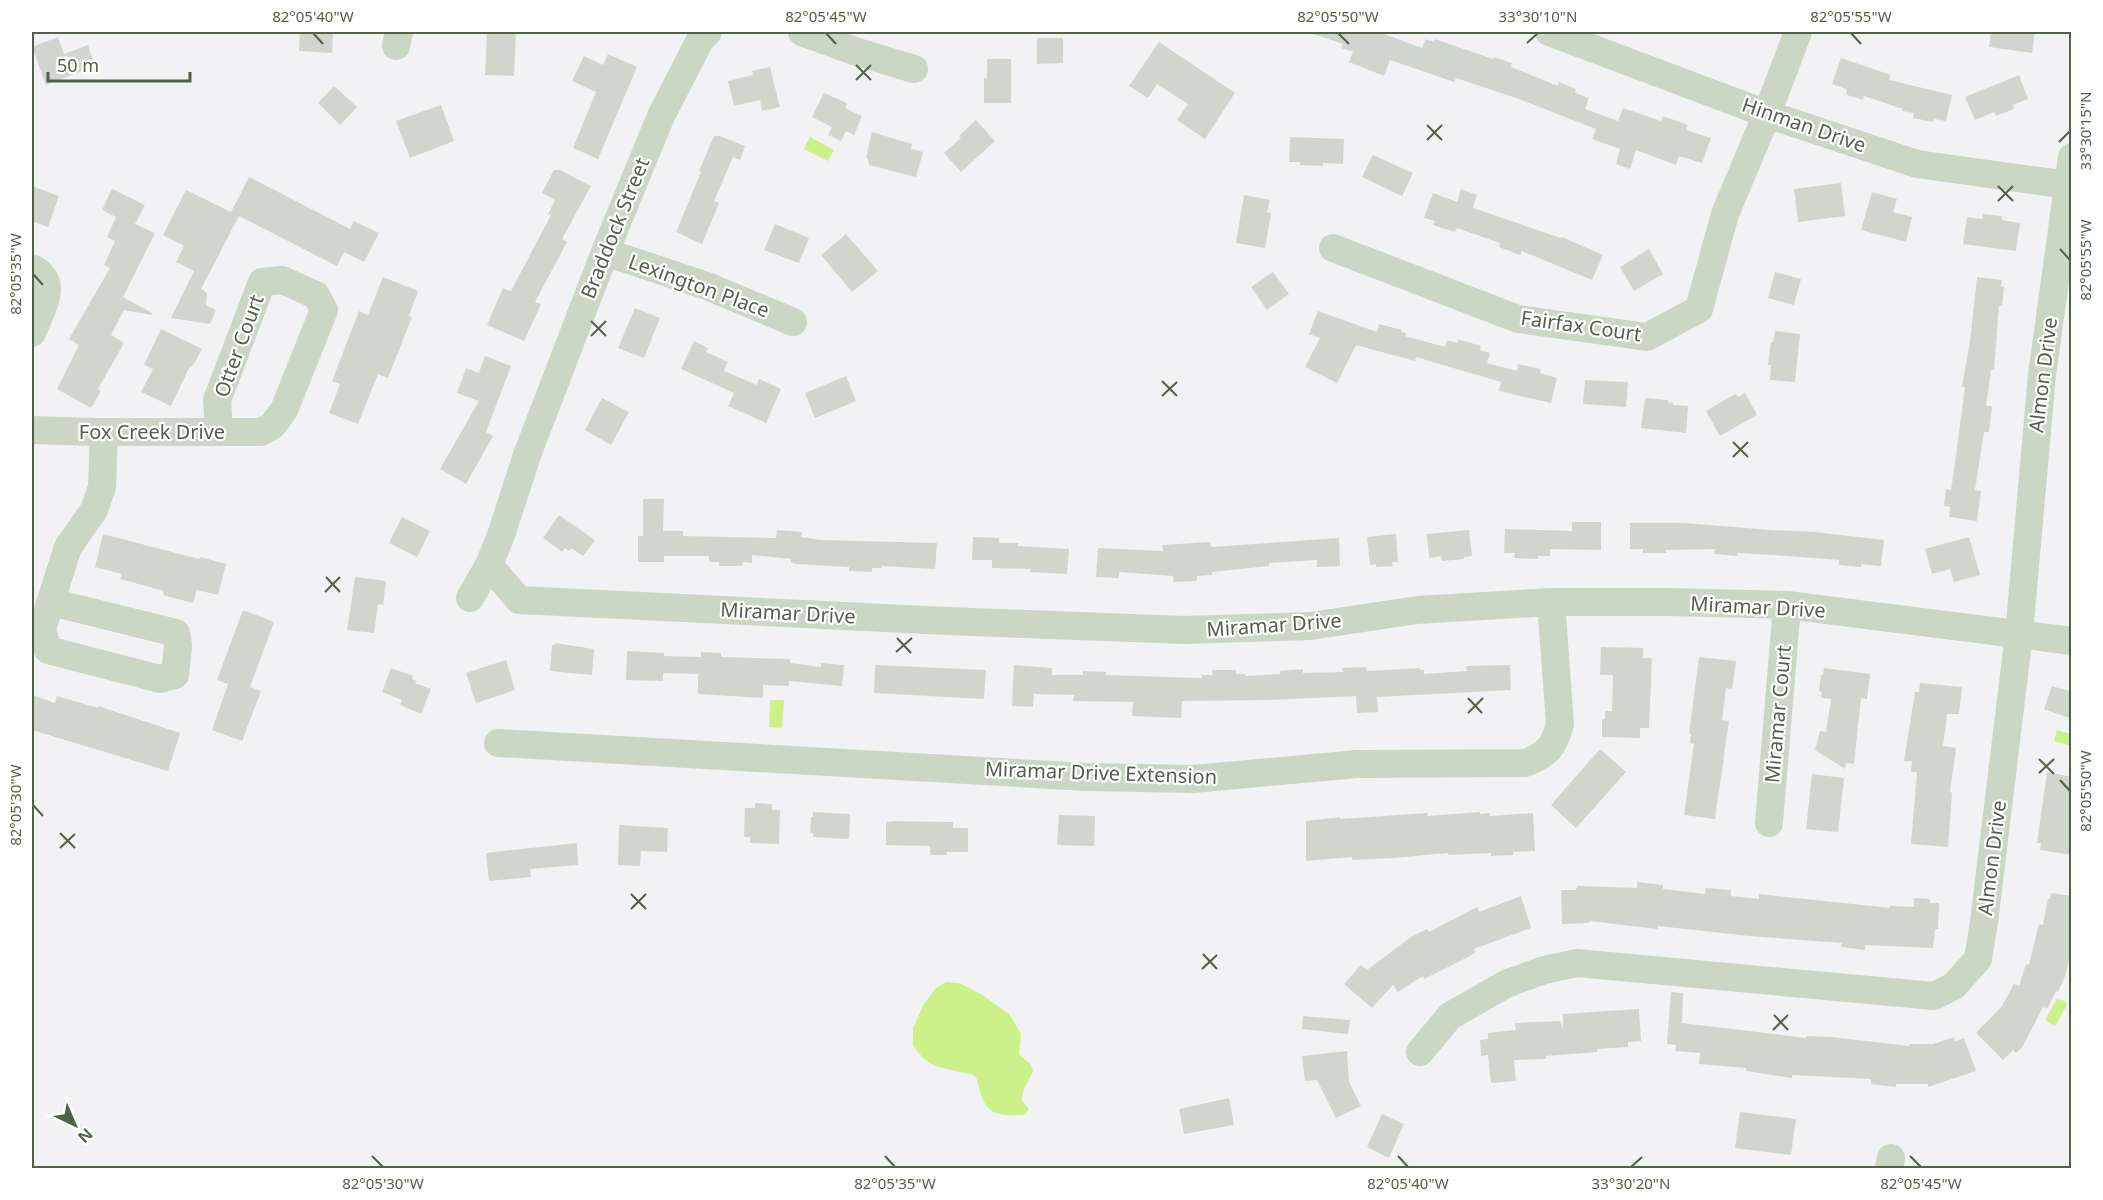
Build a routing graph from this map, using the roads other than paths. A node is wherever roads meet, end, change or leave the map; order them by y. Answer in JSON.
{"nodes":[{"id":1,"x":708,"y":32,"type":"edge"},
{"id":2,"x":802,"y":32,"type":"edge"},
{"id":3,"x":1549,"y":32,"type":"edge"},
{"id":4,"x":1798,"y":32,"type":"edge"},
{"id":5,"x":914,"y":69,"type":"dead end"},
{"id":6,"x":1767,"y":114,"type":"junction"},
{"id":7,"x":2070,"y":171,"type":"edge"},
{"id":8,"x":1333,"y":248,"type":"dead end"},
{"id":9,"x":604,"y":252,"type":"junction"},
{"id":10,"x":32,"y":268,"type":"edge"},
{"id":11,"x":793,"y":322,"type":"dead end"},
{"id":12,"x":32,"y":333,"type":"edge"},
{"id":13,"x":272,"y":426,"type":"joint"},
{"id":14,"x":32,"y":430,"type":"edge"},
{"id":15,"x":104,"y":432,"type":"junction"},
{"id":16,"x":219,"y":432,"type":"junction"},
{"id":17,"x":489,"y":565,"type":"junction"},
{"id":18,"x":470,"y":598,"type":"dead end"},
{"id":19,"x":51,"y":602,"type":"dead end"},
{"id":20,"x":1551,"y":602,"type":"junction"},
{"id":21,"x":1787,"y":605,"type":"junction"},
{"id":22,"x":2019,"y":634,"type":"junction"},
{"id":23,"x":2072,"y":642,"type":"edge"},
{"id":24,"x":498,"y":743,"type":"dead end"},
{"id":25,"x":1769,"y":823,"type":"dead end"},
{"id":26,"x":1420,"y":1052,"type":"dead end"}],
"edges":[{"from":1,"to":9,"type":"street","name":"Braddock Street"},
{"from":2,"to":5,"type":"street"},
{"from":3,"to":6,"type":"street","name":"Hinman Drive"},
{"from":4,"to":6,"type":"street","name":"Fairfax Court"},
{"from":6,"to":7,"type":"street","name":"Hinman Drive"},
{"from":6,"to":8,"type":"street","name":"Fairfax Court"},
{"from":7,"to":22,"type":"street","name":"Almon Drive"},
{"from":9,"to":11,"type":"street","name":"Lexington Place"},
{"from":9,"to":17,"type":"street","name":"Braddock Street"},
{"from":10,"to":12,"type":"street"},
{"from":13,"to":16,"type":"street","name":"Fox Creek Drive"},
{"from":13,"to":16,"type":"street","name":"Otter Court"},
{"from":14,"to":15,"type":"street","name":"Fox Creek Drive"},
{"from":15,"to":16,"type":"street","name":"Fox Creek Drive"},
{"from":15,"to":19,"type":"street"},
{"from":17,"to":18,"type":"street","name":"Braddock Street"},
{"from":17,"to":20,"type":"street","name":"Miramar Drive"},
{"from":20,"to":21,"type":"street","name":"Miramar Drive"},
{"from":20,"to":24,"type":"street","name":"Miramar Drive Extension"},
{"from":21,"to":22,"type":"street","name":"Miramar Drive"},
{"from":21,"to":25,"type":"street","name":"Miramar Court"},
{"from":22,"to":23,"type":"street","name":"Miramar Drive"},
{"from":22,"to":26,"type":"street","name":"Almon Drive"}]}
